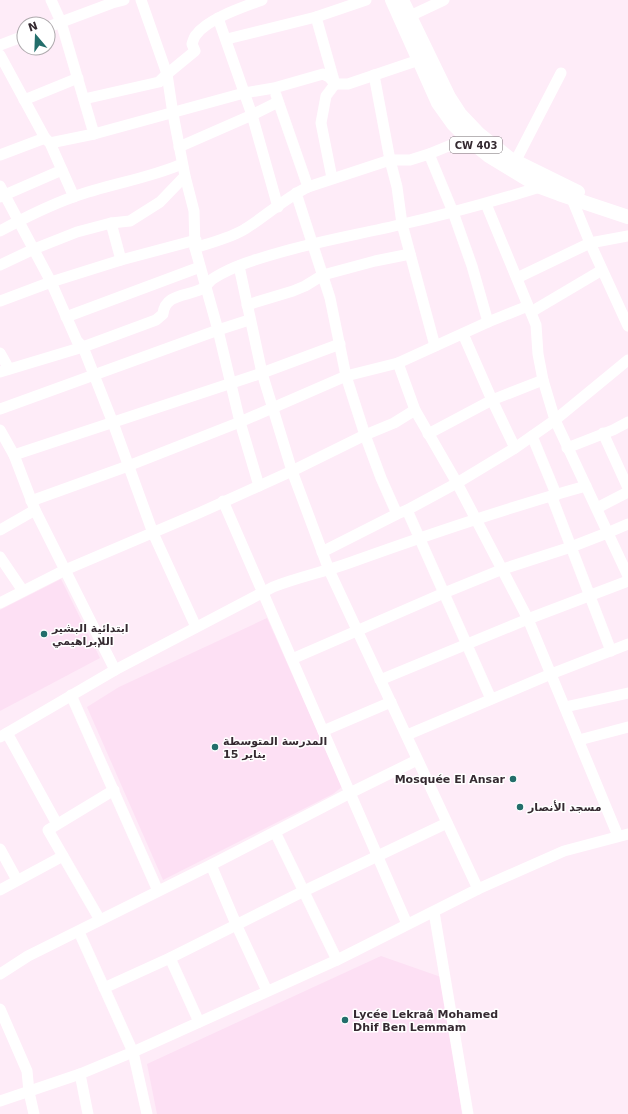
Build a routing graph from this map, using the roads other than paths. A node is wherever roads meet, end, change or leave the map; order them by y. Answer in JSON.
{"nodes":[{"id":1,"x":51,"y":0,"type":"edge"},
{"id":2,"x":124,"y":0,"type":"edge"},
{"id":3,"x":141,"y":0,"type":"edge"},
{"id":4,"x":262,"y":0,"type":"edge"},
{"id":5,"x":366,"y":0,"type":"edge"},
{"id":6,"x":392,"y":0,"type":"edge"},
{"id":7,"x":402,"y":0,"type":"edge"},
{"id":8,"x":444,"y":0,"type":"edge"},
{"id":9,"x":112,"y":1,"type":"edge"},
{"id":10,"x":410,"y":16,"type":"junction"},
{"id":11,"x":316,"y":17,"type":"junction"},
{"id":12,"x":218,"y":18,"type":"junction"},
{"id":13,"x":61,"y":22,"type":"junction"},
{"id":14,"x":56,"y":24,"type":"edge"},
{"id":15,"x":16,"y":39,"type":"edge"},
{"id":16,"x":227,"y":39,"type":"junction"},
{"id":17,"x":0,"y":45,"type":"edge"},
{"id":18,"x":0,"y":55,"type":"edge"},
{"id":19,"x":418,"y":60,"type":"junction"},
{"id":20,"x":561,"y":73,"type":"dead end"},
{"id":21,"x":167,"y":74,"type":"junction"},
{"id":22,"x":374,"y":75,"type":"junction"},
{"id":23,"x":78,"y":78,"type":"junction"},
{"id":24,"x":335,"y":84,"type":"junction"},
{"id":25,"x":274,"y":88,"type":"junction"},
{"id":26,"x":244,"y":93,"type":"junction"},
{"id":27,"x":84,"y":99,"type":"junction"},
{"id":28,"x":24,"y":100,"type":"junction"},
{"id":29,"x":278,"y":102,"type":"junction"},
{"id":30,"x":173,"y":114,"type":"junction"},
{"id":31,"x":252,"y":116,"type":"junction"},
{"id":32,"x":94,"y":134,"type":"junction"},
{"id":33,"x":473,"y":136,"type":"junction"},
{"id":34,"x":48,"y":141,"type":"junction"},
{"id":35,"x":179,"y":147,"type":"junction"},
{"id":36,"x":429,"y":154,"type":"junction"},
{"id":37,"x":0,"y":155,"type":"edge"},
{"id":38,"x":390,"y":160,"type":"junction"},
{"id":39,"x":515,"y":162,"type":"junction"},
{"id":40,"x":182,"y":164,"type":"junction"},
{"id":41,"x":62,"y":170,"type":"junction"},
{"id":42,"x":185,"y":176,"type":"junction"},
{"id":43,"x":332,"y":178,"type":"junction"},
{"id":44,"x":308,"y":187,"type":"junction"},
{"id":45,"x":540,"y":187,"type":"junction"},
{"id":46,"x":2,"y":192,"type":"edge"},
{"id":47,"x":296,"y":192,"type":"junction"},
{"id":48,"x":74,"y":197,"type":"junction"},
{"id":49,"x":572,"y":199,"type":"junction"},
{"id":50,"x":486,"y":204,"type":"junction"},
{"id":51,"x":278,"y":207,"type":"junction"},
{"id":52,"x":609,"y":207,"type":"junction"},
{"id":53,"x":628,"y":209,"type":"edge"},
{"id":54,"x":453,"y":212,"type":"junction"},
{"id":55,"x":628,"y":217,"type":"edge"},
{"id":56,"x":18,"y":221,"type":"junction"},
{"id":57,"x":111,"y":223,"type":"junction"},
{"id":58,"x":402,"y":224,"type":"junction"},
{"id":59,"x":0,"y":231,"type":"edge"},
{"id":60,"x":628,"y":236,"type":"edge"},
{"id":61,"x":313,"y":243,"type":"junction"},
{"id":62,"x":590,"y":243,"type":"junction"},
{"id":63,"x":196,"y":244,"type":"junction"},
{"id":64,"x":34,"y":249,"type":"junction"},
{"id":65,"x":410,"y":254,"type":"junction"},
{"id":66,"x":121,"y":260,"type":"junction"},
{"id":67,"x":0,"y":265,"type":"edge"},
{"id":68,"x":239,"y":266,"type":"junction"},
{"id":69,"x":200,"y":267,"type":"junction"},
{"id":70,"x":602,"y":270,"type":"junction"},
{"id":71,"x":323,"y":275,"type":"junction"},
{"id":72,"x":517,"y":278,"type":"junction"},
{"id":73,"x":51,"y":282,"type":"junction"},
{"id":74,"x":205,"y":287,"type":"junction"},
{"id":75,"x":0,"y":301,"type":"edge"},
{"id":76,"x":247,"y":304,"type":"junction"},
{"id":77,"x":530,"y":309,"type":"junction"},
{"id":78,"x":66,"y":317,"type":"junction"},
{"id":79,"x":249,"y":320,"type":"junction"},
{"id":80,"x":488,"y":322,"type":"junction"},
{"id":81,"x":628,"y":326,"type":"edge"},
{"id":82,"x":218,"y":330,"type":"junction"},
{"id":83,"x":463,"y":334,"type":"junction"},
{"id":84,"x":340,"y":344,"type":"junction"},
{"id":85,"x":435,"y":346,"type":"junction"},
{"id":86,"x":83,"y":347,"type":"junction"},
{"id":87,"x":0,"y":353,"type":"edge"},
{"id":88,"x":628,"y":360,"type":"edge"},
{"id":89,"x":398,"y":363,"type":"junction"},
{"id":90,"x":4,"y":370,"type":"edge"},
{"id":91,"x":262,"y":373,"type":"junction"},
{"id":92,"x":95,"y":374,"type":"junction"},
{"id":93,"x":346,"y":376,"type":"junction"},
{"id":94,"x":543,"y":380,"type":"junction"},
{"id":95,"x":230,"y":383,"type":"junction"},
{"id":96,"x":492,"y":400,"type":"junction"},
{"id":97,"x":272,"y":407,"type":"junction"},
{"id":98,"x":0,"y":409,"type":"edge"},
{"id":99,"x":415,"y":410,"type":"junction"},
{"id":100,"x":555,"y":420,"type":"junction"},
{"id":101,"x":240,"y":422,"type":"junction"},
{"id":102,"x":628,"y":422,"type":"edge"},
{"id":103,"x":113,"y":423,"type":"junction"},
{"id":104,"x":0,"y":432,"type":"edge"},
{"id":105,"x":603,"y":433,"type":"junction"},
{"id":106,"x":428,"y":434,"type":"junction"},
{"id":107,"x":365,"y":435,"type":"junction"},
{"id":108,"x":532,"y":436,"type":"junction"},
{"id":109,"x":515,"y":448,"type":"junction"},
{"id":110,"x":568,"y":448,"type":"junction"},
{"id":111,"x":14,"y":455,"type":"junction"},
{"id":112,"x":128,"y":466,"type":"junction"},
{"id":113,"x":292,"y":471,"type":"junction"},
{"id":114,"x":457,"y":483,"type":"junction"},
{"id":115,"x":259,"y":486,"type":"junction"},
{"id":116,"x":586,"y":486,"type":"junction"},
{"id":117,"x":628,"y":488,"type":"edge"},
{"id":118,"x":628,"y":492,"type":"edge"},
{"id":119,"x":556,"y":494,"type":"junction"},
{"id":120,"x":223,"y":501,"type":"junction"},
{"id":121,"x":33,"y":505,"type":"junction"},
{"id":122,"x":597,"y":508,"type":"junction"},
{"id":123,"x":402,"y":512,"type":"junction"},
{"id":124,"x":476,"y":518,"type":"junction"},
{"id":125,"x":628,"y":524,"type":"edge"},
{"id":126,"x":0,"y":530,"type":"edge"},
{"id":127,"x":153,"y":533,"type":"junction"},
{"id":128,"x":607,"y":533,"type":"junction"},
{"id":129,"x":420,"y":537,"type":"junction"},
{"id":130,"x":571,"y":547,"type":"junction"},
{"id":131,"x":322,"y":552,"type":"junction"},
{"id":132,"x":0,"y":557,"type":"edge"},
{"id":133,"x":625,"y":561,"type":"edge"},
{"id":134,"x":503,"y":569,"type":"junction"},
{"id":135,"x":66,"y":570,"type":"junction"},
{"id":136,"x":329,"y":570,"type":"junction"},
{"id":137,"x":628,"y":576,"type":"edge"},
{"id":138,"x":628,"y":581,"type":"edge"},
{"id":139,"x":23,"y":591,"type":"junction"},
{"id":140,"x":262,"y":592,"type":"junction"},
{"id":141,"x":444,"y":593,"type":"junction"},
{"id":142,"x":589,"y":596,"type":"junction"},
{"id":143,"x":0,"y":602,"type":"edge"},
{"id":144,"x":528,"y":619,"type":"junction"},
{"id":145,"x":196,"y":626,"type":"junction"},
{"id":146,"x":357,"y":631,"type":"junction"},
{"id":147,"x":467,"y":644,"type":"junction"},
{"id":148,"x":628,"y":644,"type":"edge"},
{"id":149,"x":611,"y":651,"type":"junction"},
{"id":150,"x":292,"y":659,"type":"junction"},
{"id":151,"x":115,"y":670,"type":"junction"},
{"id":152,"x":551,"y":674,"type":"junction"},
{"id":153,"x":380,"y":680,"type":"junction"},
{"id":154,"x":628,"y":693,"type":"edge"},
{"id":155,"x":71,"y":696,"type":"junction"},
{"id":156,"x":491,"y":699,"type":"junction"},
{"id":157,"x":390,"y":702,"type":"junction"},
{"id":158,"x":565,"y":707,"type":"junction"},
{"id":159,"x":628,"y":727,"type":"edge"},
{"id":160,"x":323,"y":731,"type":"junction"},
{"id":161,"x":4,"y":735,"type":"edge"},
{"id":162,"x":406,"y":735,"type":"junction"},
{"id":163,"x":579,"y":740,"type":"junction"},
{"id":164,"x":417,"y":760,"type":"junction"},
{"id":165,"x":114,"y":790,"type":"junction"},
{"id":166,"x":350,"y":793,"type":"junction"},
{"id":167,"x":447,"y":823,"type":"junction"},
{"id":168,"x":57,"y":824,"type":"junction"},
{"id":169,"x":275,"y":832,"type":"junction"},
{"id":170,"x":623,"y":835,"type":"edge"},
{"id":171,"x":0,"y":849,"type":"edge"},
{"id":172,"x":63,"y":856,"type":"junction"},
{"id":173,"x":377,"y":857,"type":"junction"},
{"id":174,"x":211,"y":865,"type":"junction"},
{"id":175,"x":17,"y":880,"type":"junction"},
{"id":176,"x":478,"y":889,"type":"junction"},
{"id":177,"x":0,"y":890,"type":"edge"},
{"id":178,"x":158,"y":891,"type":"junction"},
{"id":179,"x":304,"y":891,"type":"junction"},
{"id":180,"x":434,"y":912,"type":"junction"},
{"id":181,"x":100,"y":920,"type":"junction"},
{"id":182,"x":236,"y":924,"type":"junction"},
{"id":183,"x":407,"y":924,"type":"junction"},
{"id":184,"x":78,"y":932,"type":"junction"},
{"id":185,"x":170,"y":958,"type":"junction"},
{"id":186,"x":336,"y":960,"type":"junction"},
{"id":187,"x":0,"y":974,"type":"edge"},
{"id":188,"x":104,"y":988,"type":"junction"},
{"id":189,"x":267,"y":991,"type":"junction"},
{"id":190,"x":0,"y":1009,"type":"edge"},
{"id":191,"x":199,"y":1022,"type":"junction"},
{"id":192,"x":133,"y":1052,"type":"junction"},
{"id":193,"x":80,"y":1074,"type":"junction"},
{"id":194,"x":29,"y":1092,"type":"junction"},
{"id":195,"x":0,"y":1102,"type":"edge"},
{"id":196,"x":34,"y":1114,"type":"edge"},
{"id":197,"x":88,"y":1114,"type":"edge"},
{"id":198,"x":147,"y":1114,"type":"edge"},
{"id":199,"x":468,"y":1114,"type":"edge"}],
"edges":[{"from":1,"to":13,"type":"street"},
{"from":2,"to":9,"type":"street"},
{"from":3,"to":21,"type":"street"},
{"from":4,"to":12,"type":"street"},
{"from":5,"to":11,"type":"street"},
{"from":6,"to":19,"type":"main road","number":"CW 403"},
{"from":7,"to":10,"type":"main road","number":"CW 403"},
{"from":8,"to":10,"type":"street"},
{"from":9,"to":13,"type":"street"},
{"from":10,"to":33,"type":"main road","number":"CW 403"},
{"from":11,"to":16,"type":"street"},
{"from":11,"to":24,"type":"street"},
{"from":12,"to":16,"type":"street"},
{"from":12,"to":21,"type":"street"},
{"from":13,"to":14,"type":"street"},
{"from":13,"to":23,"type":"street"},
{"from":15,"to":17,"type":"street"},
{"from":16,"to":26,"type":"street"},
{"from":18,"to":28,"type":"street"},
{"from":19,"to":22,"type":"street"},
{"from":19,"to":33,"type":"main road","number":"CW 403"},
{"from":20,"to":39,"type":"street"},
{"from":21,"to":27,"type":"street"},
{"from":21,"to":30,"type":"street"},
{"from":22,"to":24,"type":"street"},
{"from":22,"to":38,"type":"street"},
{"from":23,"to":27,"type":"street"},
{"from":23,"to":28,"type":"street"},
{"from":24,"to":25,"type":"street"},
{"from":24,"to":43,"type":"street"},
{"from":25,"to":26,"type":"street"},
{"from":25,"to":29,"type":"street"},
{"from":26,"to":30,"type":"street"},
{"from":26,"to":31,"type":"street"},
{"from":27,"to":32,"type":"street"},
{"from":28,"to":34,"type":"street"},
{"from":29,"to":31,"type":"street"},
{"from":29,"to":44,"type":"street"},
{"from":30,"to":32,"type":"street"},
{"from":30,"to":35,"type":"street"},
{"from":31,"to":35,"type":"street"},
{"from":31,"to":51,"type":"street"},
{"from":32,"to":34,"type":"street"},
{"from":33,"to":36,"type":"street"},
{"from":33,"to":39,"type":"main road","number":"CW 403"},
{"from":33,"to":45,"type":"main road","number":"CW 403"},
{"from":34,"to":37,"type":"street"},
{"from":34,"to":41,"type":"street"},
{"from":35,"to":40,"type":"street"},
{"from":36,"to":38,"type":"street"},
{"from":36,"to":54,"type":"street"},
{"from":38,"to":43,"type":"street"},
{"from":38,"to":58,"type":"street"},
{"from":39,"to":52,"type":"main road","number":"CW 403"},
{"from":40,"to":42,"type":"street"},
{"from":40,"to":48,"type":"street"},
{"from":41,"to":46,"type":"street"},
{"from":41,"to":48,"type":"street"},
{"from":42,"to":57,"type":"street"},
{"from":42,"to":63,"type":"street"},
{"from":43,"to":44,"type":"street"},
{"from":44,"to":47,"type":"street"},
{"from":45,"to":49,"type":"main road","number":"CW 403"},
{"from":45,"to":50,"type":"street"},
{"from":46,"to":56,"type":"street"},
{"from":47,"to":51,"type":"street"},
{"from":47,"to":61,"type":"street"},
{"from":48,"to":56,"type":"street"},
{"from":49,"to":52,"type":"main road","number":"CW 403"},
{"from":49,"to":62,"type":"street"},
{"from":50,"to":54,"type":"street"},
{"from":50,"to":72,"type":"street"},
{"from":51,"to":63,"type":"street"},
{"from":52,"to":53,"type":"main road","number":"CW 403"},
{"from":52,"to":55,"type":"main road","number":"CW 403"},
{"from":54,"to":58,"type":"street"},
{"from":54,"to":80,"type":"street"},
{"from":56,"to":59,"type":"street"},
{"from":56,"to":64,"type":"street"},
{"from":57,"to":64,"type":"street"},
{"from":57,"to":66,"type":"street"},
{"from":58,"to":61,"type":"street"},
{"from":58,"to":65,"type":"street"},
{"from":60,"to":62,"type":"street"},
{"from":61,"to":68,"type":"street"},
{"from":61,"to":71,"type":"street"},
{"from":62,"to":70,"type":"street"},
{"from":62,"to":72,"type":"street"},
{"from":63,"to":66,"type":"street"},
{"from":63,"to":69,"type":"street"},
{"from":64,"to":67,"type":"street"},
{"from":64,"to":73,"type":"street"},
{"from":65,"to":71,"type":"street"},
{"from":65,"to":85,"type":"street"},
{"from":66,"to":73,"type":"street"},
{"from":68,"to":74,"type":"street"},
{"from":68,"to":76,"type":"street"},
{"from":69,"to":74,"type":"street"},
{"from":69,"to":78,"type":"street"},
{"from":70,"to":77,"type":"street"},
{"from":70,"to":81,"type":"street"},
{"from":71,"to":76,"type":"street"},
{"from":71,"to":84,"type":"street"},
{"from":72,"to":77,"type":"street"},
{"from":73,"to":75,"type":"street"},
{"from":73,"to":78,"type":"street"},
{"from":74,"to":82,"type":"street"},
{"from":74,"to":86,"type":"street"},
{"from":76,"to":79,"type":"street"},
{"from":77,"to":80,"type":"street"},
{"from":77,"to":94,"type":"street"},
{"from":78,"to":86,"type":"street"},
{"from":79,"to":82,"type":"street"},
{"from":79,"to":91,"type":"street"},
{"from":80,"to":83,"type":"street"},
{"from":82,"to":92,"type":"street"},
{"from":82,"to":95,"type":"street"},
{"from":83,"to":85,"type":"street"},
{"from":83,"to":96,"type":"street"},
{"from":84,"to":91,"type":"street"},
{"from":84,"to":93,"type":"street"},
{"from":85,"to":89,"type":"street"},
{"from":86,"to":90,"type":"street"},
{"from":86,"to":92,"type":"street"},
{"from":87,"to":90,"type":"street"},
{"from":88,"to":100,"type":"street"},
{"from":89,"to":93,"type":"street"},
{"from":89,"to":99,"type":"street"},
{"from":91,"to":95,"type":"street"},
{"from":91,"to":97,"type":"street"},
{"from":92,"to":98,"type":"street"},
{"from":92,"to":103,"type":"street"},
{"from":93,"to":97,"type":"street"},
{"from":93,"to":107,"type":"street"},
{"from":94,"to":96,"type":"street"},
{"from":94,"to":100,"type":"street"},
{"from":95,"to":101,"type":"street"},
{"from":95,"to":103,"type":"street"},
{"from":96,"to":106,"type":"street"},
{"from":96,"to":109,"type":"street"},
{"from":97,"to":101,"type":"street"},
{"from":97,"to":113,"type":"street"},
{"from":99,"to":106,"type":"street"},
{"from":99,"to":107,"type":"street"},
{"from":100,"to":108,"type":"street"},
{"from":100,"to":110,"type":"street"},
{"from":101,"to":112,"type":"street"},
{"from":101,"to":115,"type":"street"},
{"from":102,"to":105,"type":"street"},
{"from":103,"to":111,"type":"street"},
{"from":103,"to":112,"type":"street"},
{"from":104,"to":111,"type":"street"},
{"from":105,"to":110,"type":"street"},
{"from":105,"to":117,"type":"street"},
{"from":106,"to":114,"type":"street"},
{"from":107,"to":113,"type":"street"},
{"from":107,"to":123,"type":"street"},
{"from":108,"to":109,"type":"street"},
{"from":108,"to":119,"type":"street"},
{"from":109,"to":114,"type":"street"},
{"from":110,"to":116,"type":"street"},
{"from":111,"to":121,"type":"street"},
{"from":112,"to":121,"type":"street"},
{"from":112,"to":127,"type":"street"},
{"from":113,"to":115,"type":"street"},
{"from":113,"to":131,"type":"street"},
{"from":114,"to":123,"type":"street"},
{"from":114,"to":124,"type":"street"},
{"from":115,"to":120,"type":"street"},
{"from":116,"to":119,"type":"street"},
{"from":116,"to":122,"type":"street"},
{"from":118,"to":122,"type":"street"},
{"from":119,"to":124,"type":"street"},
{"from":119,"to":130,"type":"street"},
{"from":120,"to":127,"type":"street"},
{"from":120,"to":140,"type":"street"},
{"from":121,"to":126,"type":"street"},
{"from":121,"to":135,"type":"street"},
{"from":122,"to":128,"type":"street"},
{"from":123,"to":129,"type":"street"},
{"from":123,"to":131,"type":"street"},
{"from":124,"to":129,"type":"street"},
{"from":124,"to":134,"type":"street"},
{"from":125,"to":128,"type":"street"},
{"from":127,"to":135,"type":"street"},
{"from":127,"to":145,"type":"street"},
{"from":128,"to":130,"type":"street"},
{"from":128,"to":133,"type":"street"},
{"from":129,"to":136,"type":"street"},
{"from":129,"to":141,"type":"street"},
{"from":130,"to":134,"type":"street"},
{"from":130,"to":142,"type":"street"},
{"from":131,"to":136,"type":"street"},
{"from":132,"to":139,"type":"street"},
{"from":133,"to":137,"type":"street"},
{"from":134,"to":141,"type":"street"},
{"from":134,"to":144,"type":"street"},
{"from":135,"to":139,"type":"street"},
{"from":135,"to":151,"type":"street"},
{"from":136,"to":140,"type":"street"},
{"from":136,"to":146,"type":"street"},
{"from":138,"to":142,"type":"street"},
{"from":139,"to":143,"type":"street"},
{"from":140,"to":145,"type":"street"},
{"from":140,"to":150,"type":"street"},
{"from":141,"to":146,"type":"street"},
{"from":141,"to":147,"type":"street"},
{"from":142,"to":144,"type":"street"},
{"from":142,"to":149,"type":"street"},
{"from":144,"to":147,"type":"street"},
{"from":144,"to":152,"type":"street"},
{"from":145,"to":151,"type":"street"},
{"from":146,"to":150,"type":"street"},
{"from":146,"to":153,"type":"street"},
{"from":147,"to":153,"type":"street"},
{"from":147,"to":156,"type":"street"},
{"from":148,"to":149,"type":"street"},
{"from":149,"to":152,"type":"street"},
{"from":150,"to":160,"type":"street"},
{"from":151,"to":155,"type":"street"},
{"from":152,"to":156,"type":"street"},
{"from":152,"to":158,"type":"street"},
{"from":153,"to":157,"type":"street"},
{"from":154,"to":158,"type":"street"},
{"from":155,"to":161,"type":"street"},
{"from":155,"to":165,"type":"street"},
{"from":156,"to":162,"type":"street"},
{"from":157,"to":160,"type":"street"},
{"from":157,"to":162,"type":"street"},
{"from":158,"to":163,"type":"street"},
{"from":159,"to":163,"type":"street"},
{"from":160,"to":166,"type":"street"},
{"from":161,"to":168,"type":"street"},
{"from":162,"to":164,"type":"street"},
{"from":163,"to":170,"type":"street"},
{"from":164,"to":166,"type":"street"},
{"from":164,"to":167,"type":"street"},
{"from":165,"to":168,"type":"street"},
{"from":165,"to":178,"type":"street"},
{"from":166,"to":169,"type":"street"},
{"from":166,"to":173,"type":"street"},
{"from":167,"to":173,"type":"street"},
{"from":167,"to":176,"type":"street"},
{"from":168,"to":172,"type":"street"},
{"from":169,"to":174,"type":"street"},
{"from":169,"to":179,"type":"street"},
{"from":170,"to":176,"type":"street"},
{"from":171,"to":175,"type":"street"},
{"from":172,"to":175,"type":"street"},
{"from":172,"to":181,"type":"street"},
{"from":173,"to":179,"type":"street"},
{"from":173,"to":183,"type":"street"},
{"from":174,"to":178,"type":"street"},
{"from":174,"to":182,"type":"street"},
{"from":175,"to":177,"type":"street"},
{"from":176,"to":180,"type":"street"},
{"from":178,"to":181,"type":"street"},
{"from":179,"to":182,"type":"street"},
{"from":179,"to":186,"type":"street"},
{"from":180,"to":183,"type":"street"},
{"from":180,"to":199,"type":"street"},
{"from":181,"to":184,"type":"street"},
{"from":182,"to":185,"type":"street"},
{"from":182,"to":189,"type":"street"},
{"from":183,"to":186,"type":"street"},
{"from":184,"to":187,"type":"street"},
{"from":184,"to":188,"type":"street"},
{"from":185,"to":188,"type":"street"},
{"from":185,"to":191,"type":"street"},
{"from":186,"to":189,"type":"street"},
{"from":188,"to":192,"type":"street"},
{"from":189,"to":191,"type":"street"},
{"from":190,"to":194,"type":"street"},
{"from":191,"to":192,"type":"street"},
{"from":192,"to":193,"type":"street"},
{"from":192,"to":198,"type":"street"},
{"from":193,"to":194,"type":"street"},
{"from":193,"to":197,"type":"street"},
{"from":194,"to":195,"type":"street"},
{"from":194,"to":196,"type":"street"}]}
